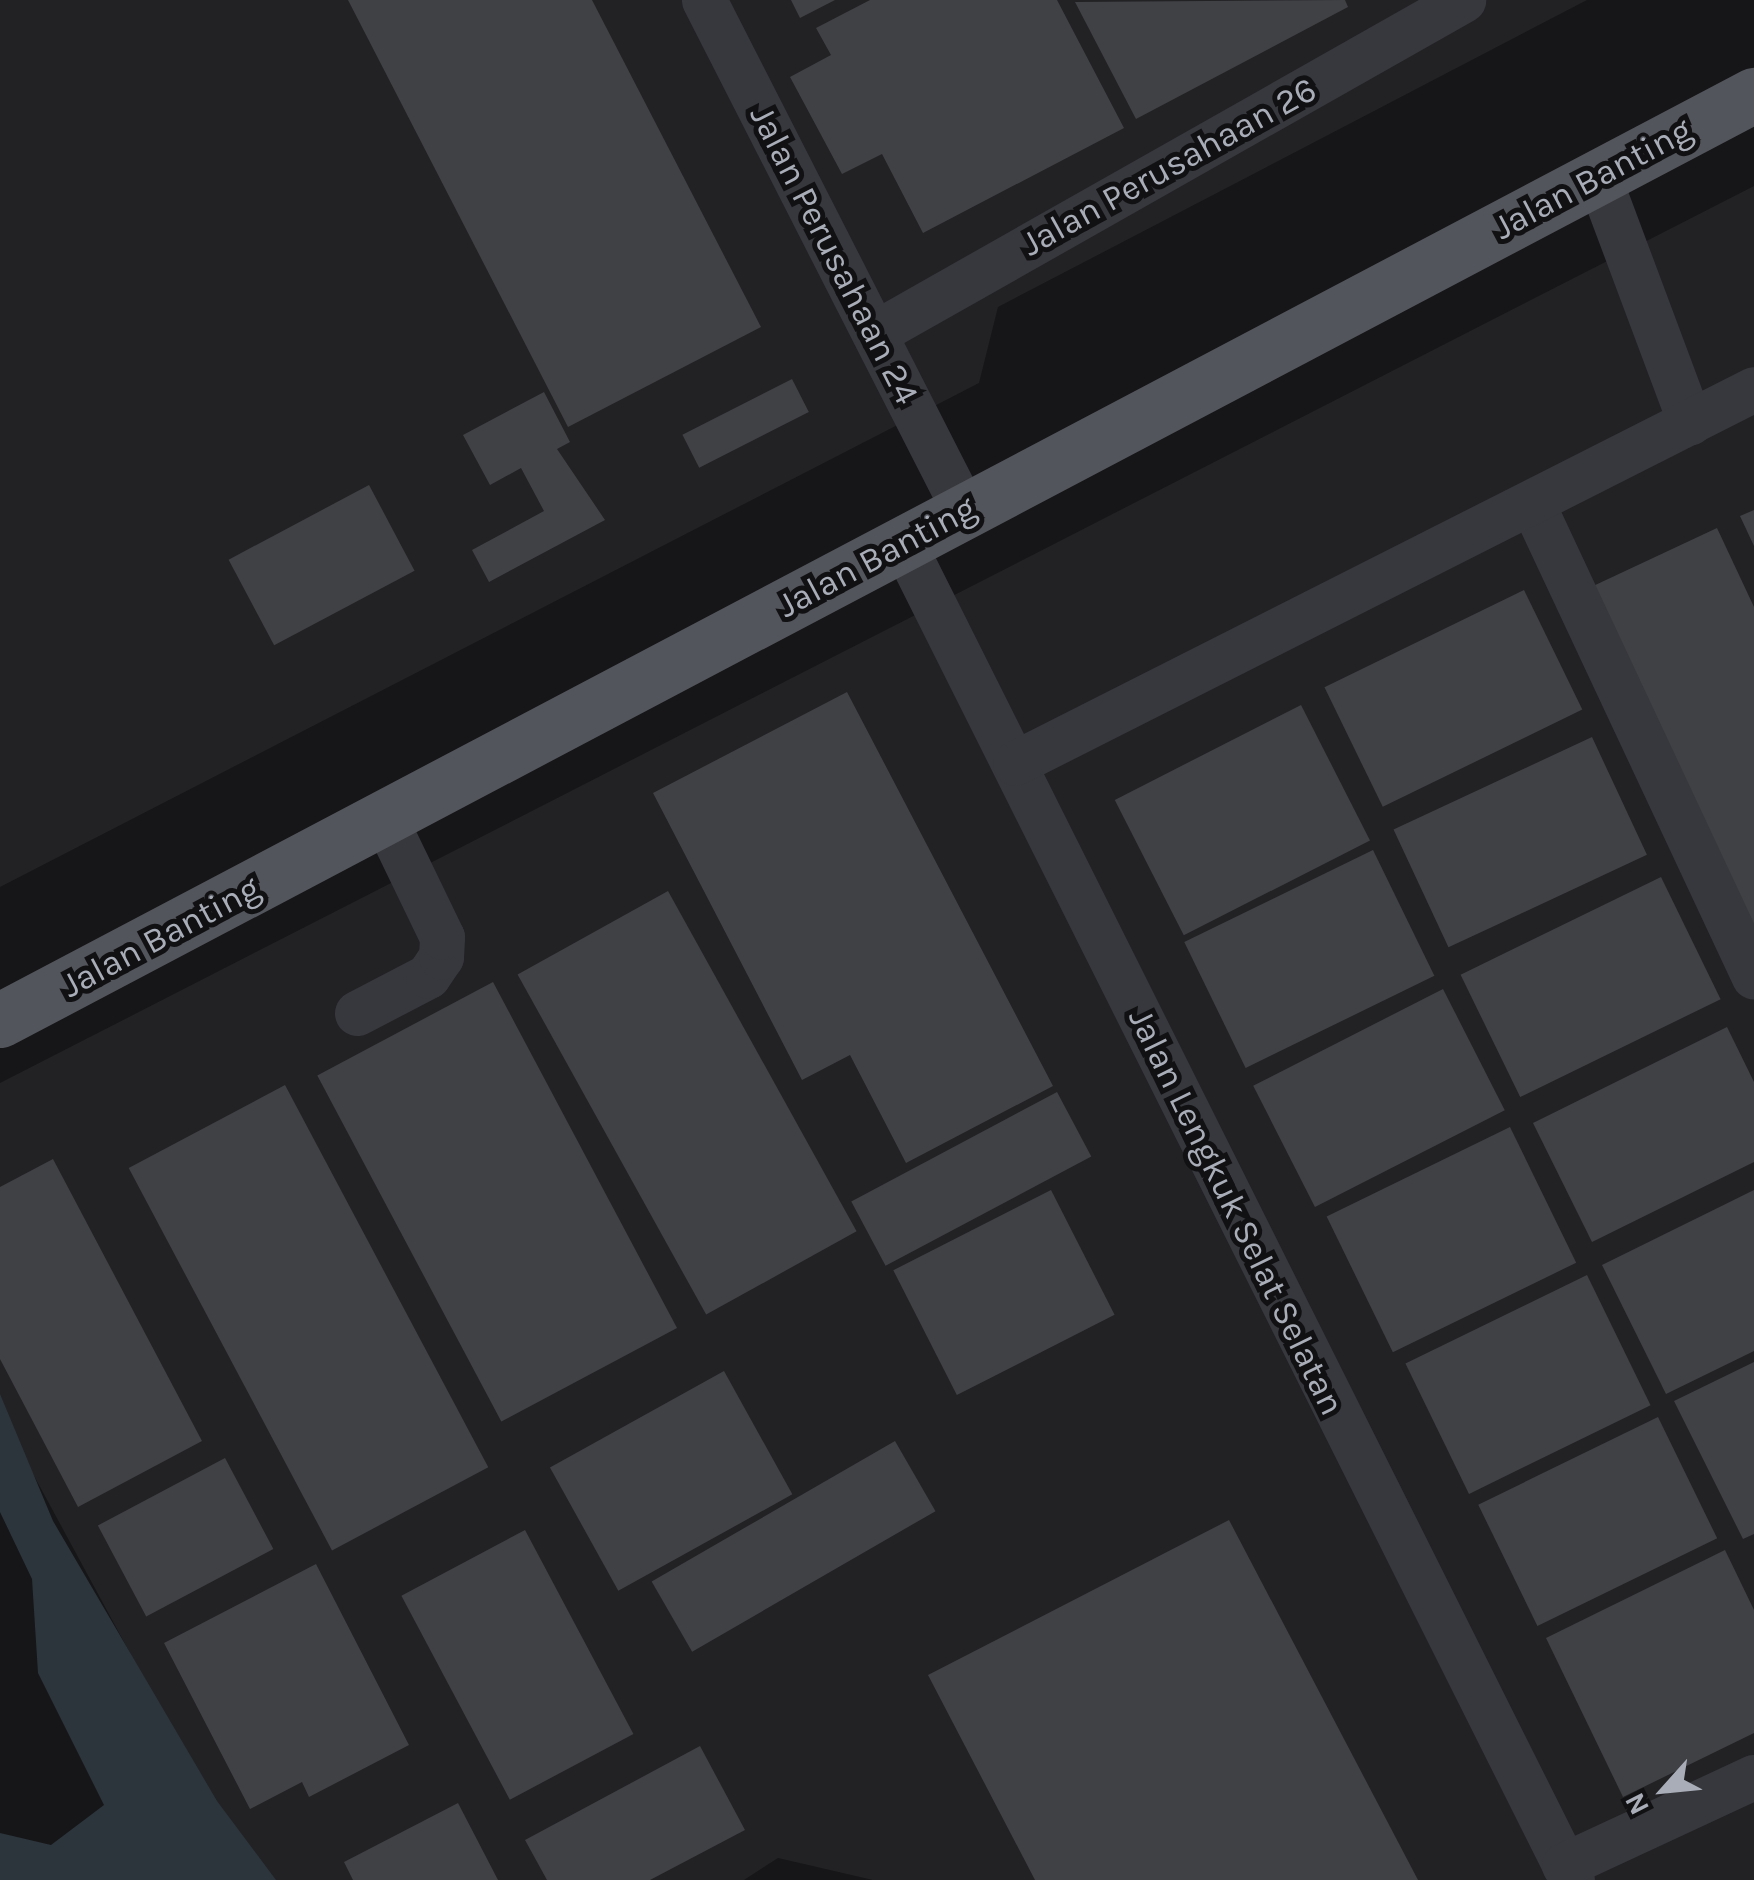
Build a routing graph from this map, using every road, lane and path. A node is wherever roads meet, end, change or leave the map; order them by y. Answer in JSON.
{"nodes":[{"id":1,"x":704,"y":0,"type":"edge"},
{"id":2,"x":1463,"y":0,"type":"edge"},
{"id":3,"x":1754,"y":95,"type":"edge"},
{"id":4,"x":1598,"y":176,"type":"junction"},
{"id":5,"x":875,"y":333,"type":"junction"},
{"id":6,"x":1754,"y":390,"type":"edge"},
{"id":7,"x":1690,"y":422,"type":"junction"},
{"id":8,"x":1532,"y":503,"type":"junction"},
{"id":9,"x":964,"y":510,"type":"junction"},
{"id":10,"x":903,"y":542,"type":"junction"},
{"id":11,"x":1015,"y":764,"type":"junction"},
{"id":12,"x":386,"y":819,"type":"junction"},
{"id":13,"x":1754,"y":978,"type":"edge"},
{"id":14,"x":10,"y":1008,"type":"edge"},
{"id":15,"x":357,"y":1013,"type":"dead end"},
{"id":16,"x":1754,"y":1776,"type":"edge"},
{"id":17,"x":1534,"y":1804,"type":"junction"},
{"id":18,"x":1631,"y":1834,"type":"junction"},
{"id":19,"x":1579,"y":1875,"type":"edge"}],
"edges":[{"from":1,"to":5,"type":"street","name":"Jalan Perusahaan 24"},
{"from":2,"to":5,"type":"street","name":"Jalan Perusahaan 26"},
{"from":3,"to":4,"type":"main road","name":"Jalan Banting"},
{"from":4,"to":7,"type":"street"},
{"from":4,"to":9,"type":"main road","name":"Jalan Banting"},
{"from":5,"to":9,"type":"street","name":"Jalan Perusahaan 24"},
{"from":6,"to":7,"type":"street"},
{"from":7,"to":8,"type":"street"},
{"from":8,"to":11,"type":"street"},
{"from":8,"to":13,"type":"street"},
{"from":9,"to":10,"type":"main road","name":"Jalan Banting"},
{"from":10,"to":11,"type":"street","name":"Jalan Lengkuk Selat Selatan"},
{"from":10,"to":12,"type":"main road","name":"Jalan Banting"},
{"from":11,"to":17,"type":"street","name":"Jalan Lengkuk Selat Selatan"},
{"from":12,"to":14,"type":"main road","name":"Jalan Banting"},
{"from":12,"to":15,"type":"street"},
{"from":16,"to":18,"type":"street"},
{"from":17,"to":18,"type":"street"},
{"from":17,"to":19,"type":"street","name":"Jalan Lengkuk Selat Selatan"},
{"from":18,"to":19,"type":"street"}]}
